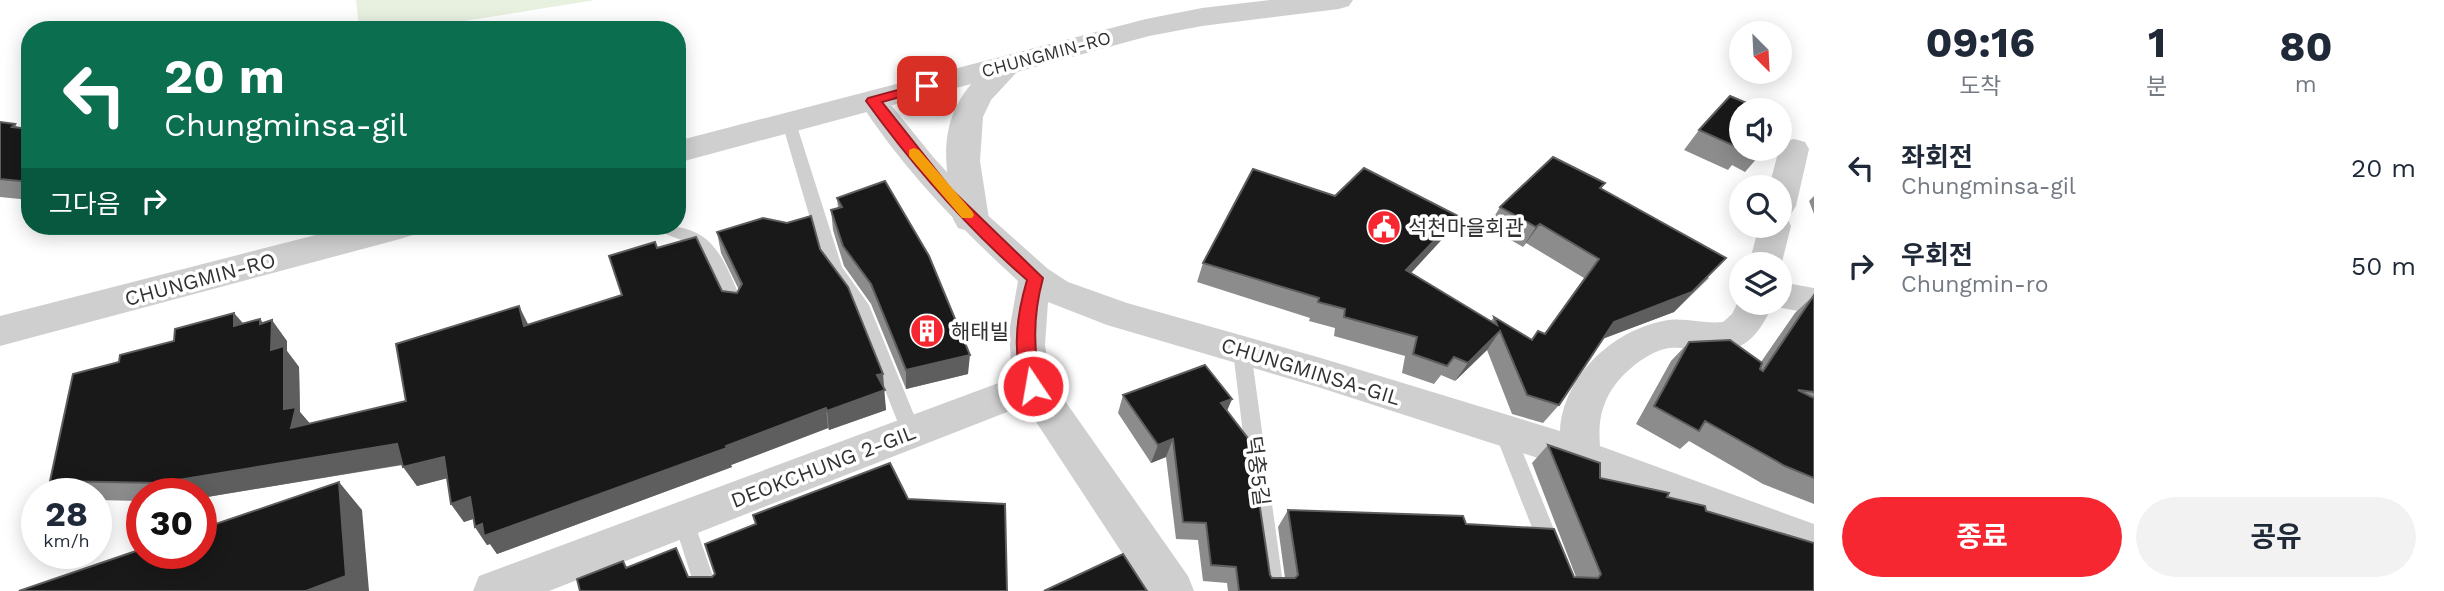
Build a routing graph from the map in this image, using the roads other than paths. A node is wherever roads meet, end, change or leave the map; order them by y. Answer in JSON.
{"nodes":[{"id":1,"x":1339,"y":0,"type":"edge"},
{"id":2,"x":1008,"y":63,"type":"junction"},
{"id":3,"x":873,"y":101,"type":"junction"},
{"id":4,"x":789,"y":123,"type":"junction"},
{"id":5,"x":1794,"y":149,"type":"dead end"},
{"id":6,"x":686,"y":150,"type":"edge"},
{"id":7,"x":1788,"y":175,"type":"edge"},
{"id":8,"x":971,"y":219,"type":"junction"},
{"id":9,"x":366,"y":235,"type":"edge"},
{"id":10,"x":686,"y":235,"type":"edge"},
{"id":11,"x":1036,"y":278,"type":"junction"},
{"id":12,"x":1792,"y":297,"type":"edge"},
{"id":13,"x":1814,"y":301,"type":"edge"},
{"id":14,"x":735,"y":306,"type":"edge"},
{"id":15,"x":1749,"y":315,"type":"edge"},
{"id":16,"x":0,"y":331,"type":"edge"},
{"id":17,"x":1242,"y":351,"type":"junction"},
{"id":18,"x":1033,"y":386,"type":"junction"},
{"id":19,"x":1504,"y":431,"type":"junction"},
{"id":20,"x":911,"y":432,"type":"junction"},
{"id":21,"x":1581,"y":456,"type":"junction"},
{"id":22,"x":683,"y":519,"type":"junction"},
{"id":23,"x":1814,"y":544,"type":"edge"},
{"id":24,"x":506,"y":589,"type":"edge"},
{"id":25,"x":708,"y":591,"type":"edge"},
{"id":26,"x":1172,"y":591,"type":"edge"},
{"id":27,"x":1273,"y":591,"type":"edge"},
{"id":28,"x":1568,"y":591,"type":"edge"}],
"edges":[{"from":1,"to":2,"type":"street","name":"CHUNGMIN-RO"},
{"from":2,"to":3,"type":"street","name":"CHUNGMIN-RO"},
{"from":2,"to":8,"type":"street"},
{"from":3,"to":4,"type":"street","name":"CHUNGMIN-RO"},
{"from":3,"to":8,"type":"street","name":"CHUNGMINSA-GIL"},
{"from":4,"to":6,"type":"street","name":"CHUNGMIN-RO"},
{"from":4,"to":20,"type":"lane"},
{"from":5,"to":7,"type":"street"},
{"from":8,"to":11,"type":"street","name":"CHUNGMINSA-GIL"},
{"from":9,"to":16,"type":"street","name":"CHUNGMIN-RO"},
{"from":10,"to":14,"type":"lane"},
{"from":11,"to":17,"type":"street","name":"CHUNGMINSA-GIL"},
{"from":11,"to":18,"type":"street"},
{"from":12,"to":13,"type":"street"},
{"from":15,"to":21,"type":"street"},
{"from":17,"to":19,"type":"street","name":"CHUNGMINSA-GIL"},
{"from":17,"to":27,"type":"lane","name":"덕충5길"},
{"from":18,"to":20,"type":"street","name":"DEOKCHUNG 2-GIL"},
{"from":18,"to":26,"type":"street"},
{"from":19,"to":21,"type":"street","name":"CHUNGMINSA-GIL"},
{"from":19,"to":28,"type":"lane"},
{"from":20,"to":22,"type":"street","name":"DEOKCHUNG 2-GIL"},
{"from":21,"to":23,"type":"street","name":"CHUNGMINSA-GIL"},
{"from":22,"to":24,"type":"street","name":"DEOKCHUNG 2-GIL"},
{"from":22,"to":25,"type":"lane"}]}
